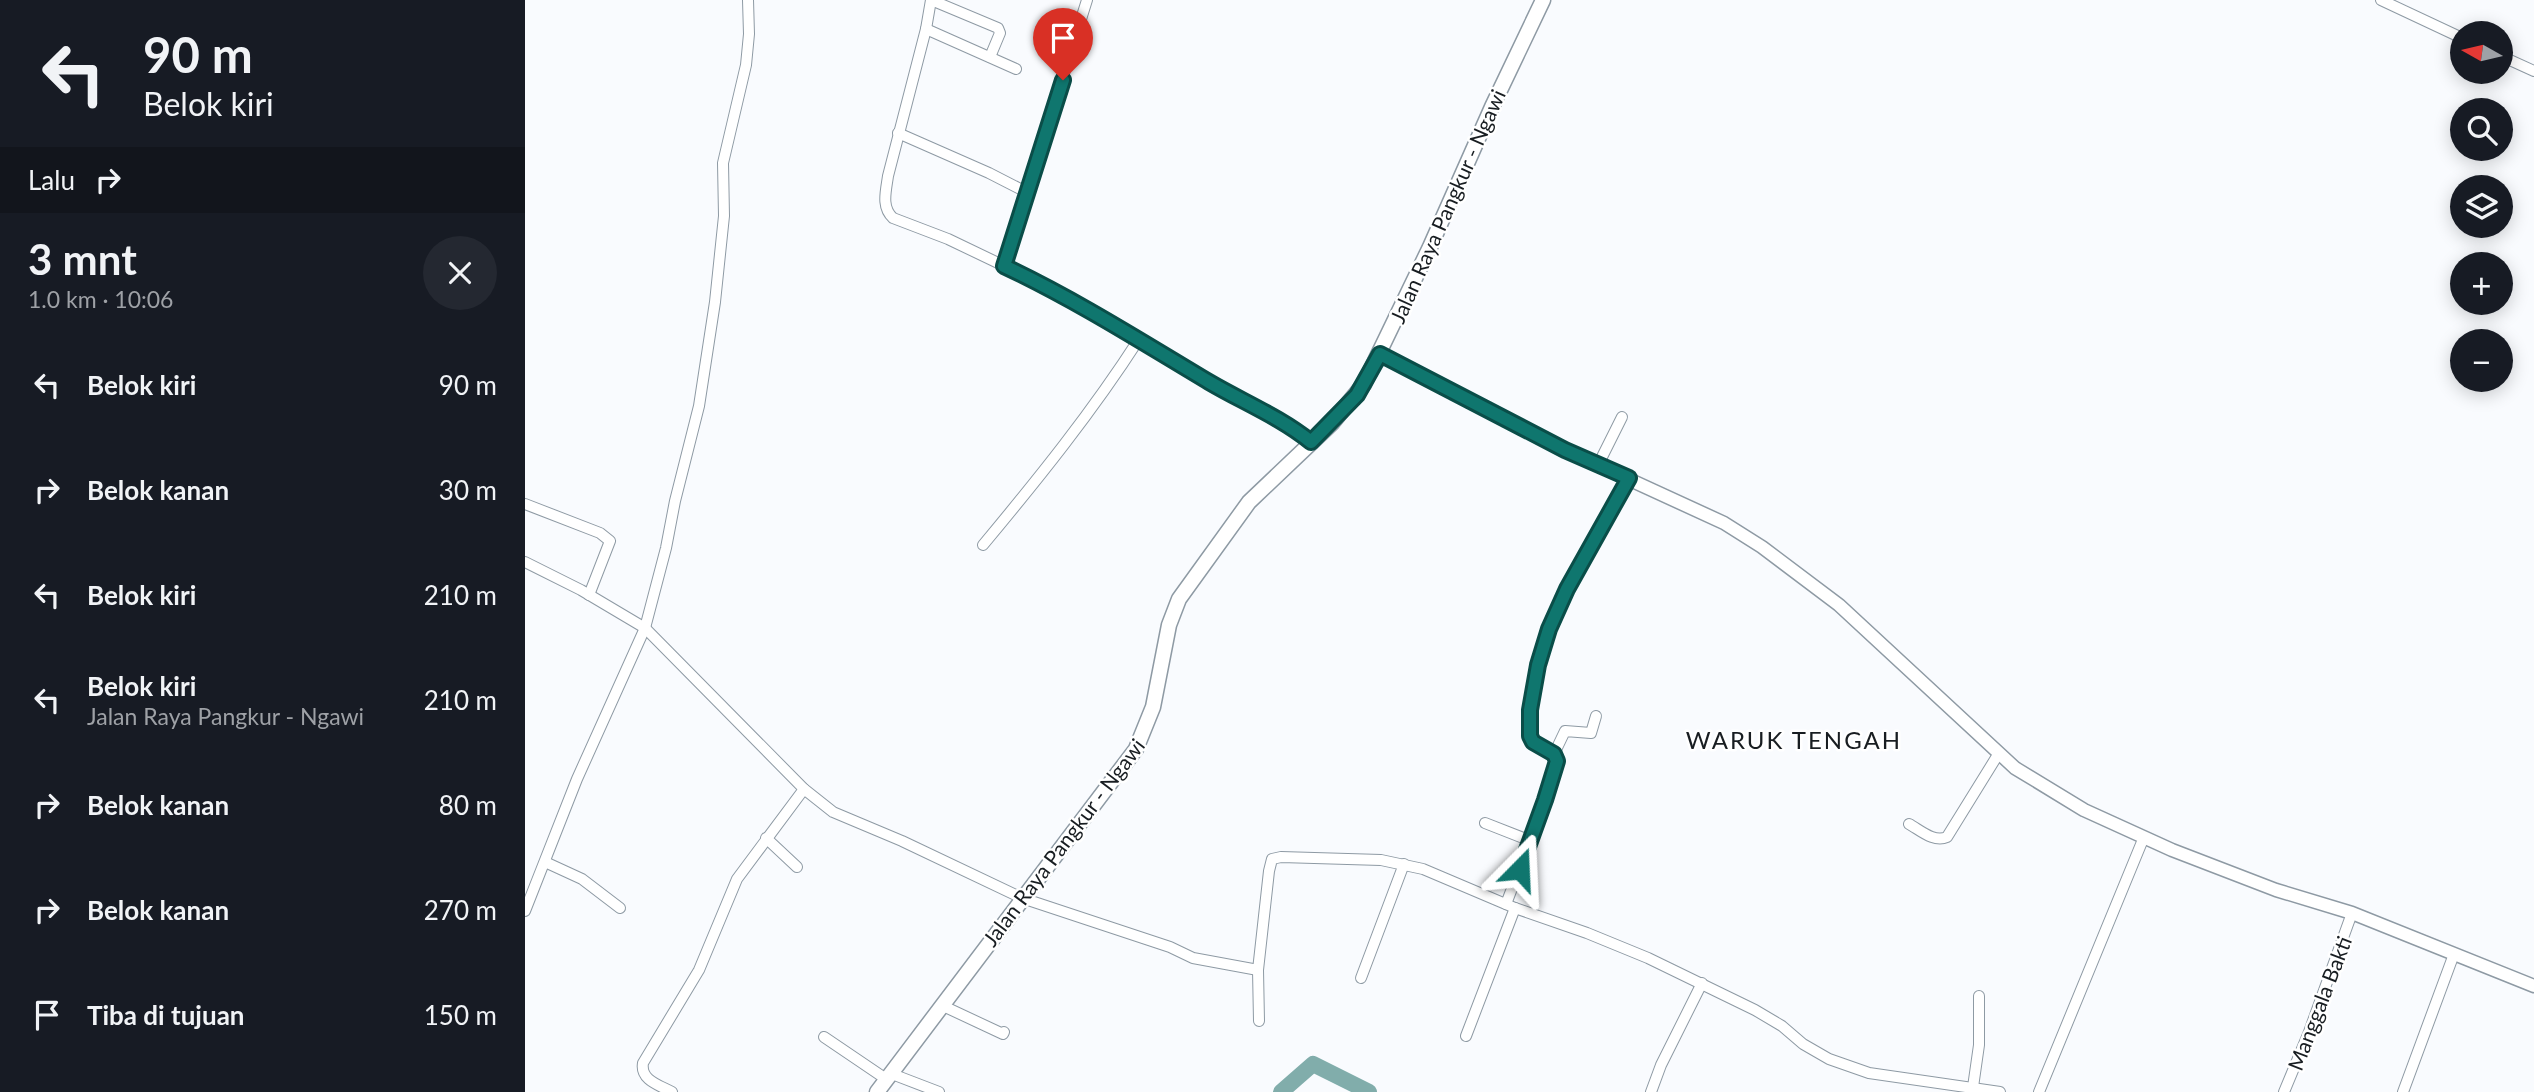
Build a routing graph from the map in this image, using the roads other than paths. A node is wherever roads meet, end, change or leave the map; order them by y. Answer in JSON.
{"nodes":[{"id":1,"x":748,"y":0,"type":"edge"},
{"id":2,"x":931,"y":0,"type":"edge"},
{"id":3,"x":1087,"y":0,"type":"edge"},
{"id":4,"x":1543,"y":0,"type":"edge"},
{"id":5,"x":2381,"y":0,"type":"edge"},
{"id":6,"x":926,"y":29,"type":"junction"},
{"id":7,"x":2450,"y":32,"type":"edge"},
{"id":8,"x":990,"y":57,"type":"junction"},
{"id":9,"x":2513,"y":61,"type":"edge"},
{"id":10,"x":1016,"y":69,"type":"dead end"},
{"id":11,"x":2534,"y":71,"type":"edge"},
{"id":12,"x":898,"y":133,"type":"junction"},
{"id":13,"x":1028,"y":194,"type":"junction"},
{"id":14,"x":1004,"y":266,"type":"junction"},
{"id":15,"x":1139,"y":339,"type":"junction"},
{"id":16,"x":1380,"y":354,"type":"junction"},
{"id":17,"x":1622,"y":416,"type":"dead end"},
{"id":18,"x":1311,"y":442,"type":"junction"},
{"id":19,"x":1598,"y":465,"type":"junction"},
{"id":20,"x":1629,"y":478,"type":"junction"},
{"id":21,"x":525,"y":504,"type":"edge"},
{"id":22,"x":983,"y":545,"type":"dead end"},
{"id":23,"x":525,"y":562,"type":"edge"},
{"id":24,"x":589,"y":595,"type":"junction"},
{"id":25,"x":645,"y":628,"type":"junction"},
{"id":26,"x":1596,"y":716,"type":"dead end"},
{"id":27,"x":1999,"y":753,"type":"junction"},
{"id":28,"x":1554,"y":754,"type":"junction"},
{"id":29,"x":804,"y":789,"type":"junction"},
{"id":30,"x":1485,"y":823,"type":"dead end"},
{"id":31,"x":1909,"y":824,"type":"dead end"},
{"id":32,"x":2144,"y":837,"type":"junction"},
{"id":33,"x":766,"y":838,"type":"junction"},
{"id":34,"x":1531,"y":841,"type":"junction"},
{"id":35,"x":545,"y":862,"type":"junction"},
{"id":36,"x":1404,"y":864,"type":"junction"},
{"id":37,"x":797,"y":867,"type":"dead end"},
{"id":38,"x":1022,"y":898,"type":"junction"},
{"id":39,"x":1511,"y":906,"type":"junction"},
{"id":40,"x":620,"y":908,"type":"dead end"},
{"id":41,"x":525,"y":911,"type":"edge"},
{"id":42,"x":2352,"y":913,"type":"junction"},
{"id":43,"x":2454,"y":954,"type":"junction"},
{"id":44,"x":1258,"y":970,"type":"junction"},
{"id":45,"x":1361,"y":978,"type":"dead end"},
{"id":46,"x":1702,"y":983,"type":"junction"},
{"id":47,"x":2534,"y":986,"type":"edge"},
{"id":48,"x":1979,"y":996,"type":"dead end"},
{"id":49,"x":941,"y":1005,"type":"junction"},
{"id":50,"x":1259,"y":1021,"type":"dead end"},
{"id":51,"x":1004,"y":1032,"type":"dead end"},
{"id":52,"x":1466,"y":1036,"type":"dead end"},
{"id":53,"x":824,"y":1037,"type":"dead end"},
{"id":54,"x":889,"y":1077,"type":"junction"},
{"id":55,"x":1973,"y":1087,"type":"junction"},
{"id":56,"x":673,"y":1092,"type":"edge"},
{"id":57,"x":877,"y":1092,"type":"edge"},
{"id":58,"x":939,"y":1092,"type":"edge"},
{"id":59,"x":1651,"y":1092,"type":"edge"},
{"id":60,"x":2000,"y":1092,"type":"edge"},
{"id":61,"x":2039,"y":1092,"type":"edge"},
{"id":62,"x":2284,"y":1092,"type":"edge"},
{"id":63,"x":2403,"y":1092,"type":"edge"}],
"edges":[{"from":1,"to":25,"type":"street"},
{"from":2,"to":6,"type":"street"},
{"from":2,"to":8,"type":"street"},
{"from":3,"to":13,"type":"street"},
{"from":4,"to":16,"type":"main road","name":"Jalan Raya Pangkur - Ngawi"},
{"from":5,"to":7,"type":"street"},
{"from":6,"to":8,"type":"street"},
{"from":6,"to":12,"type":"street"},
{"from":8,"to":10,"type":"street"},
{"from":9,"to":11,"type":"street"},
{"from":12,"to":13,"type":"street"},
{"from":12,"to":14,"type":"street"},
{"from":13,"to":14,"type":"street"},
{"from":14,"to":15,"type":"street"},
{"from":15,"to":18,"type":"street"},
{"from":15,"to":22,"type":"street"},
{"from":16,"to":18,"type":"main road","name":"Jalan Raya Pangkur - Ngawi"},
{"from":16,"to":19,"type":"street"},
{"from":17,"to":19,"type":"street"},
{"from":18,"to":38,"type":"main road","name":"Jalan Raya Pangkur - Ngawi"},
{"from":19,"to":20,"type":"street"},
{"from":20,"to":27,"type":"street"},
{"from":20,"to":28,"type":"street"},
{"from":21,"to":24,"type":"street"},
{"from":23,"to":24,"type":"street"},
{"from":24,"to":25,"type":"street"},
{"from":25,"to":29,"type":"street"},
{"from":25,"to":35,"type":"street"},
{"from":26,"to":28,"type":"street"},
{"from":27,"to":31,"type":"street"},
{"from":27,"to":32,"type":"street"},
{"from":28,"to":34,"type":"street"},
{"from":29,"to":33,"type":"street"},
{"from":29,"to":38,"type":"street"},
{"from":30,"to":34,"type":"street"},
{"from":32,"to":42,"type":"street"},
{"from":32,"to":61,"type":"street"},
{"from":33,"to":37,"type":"street"},
{"from":33,"to":56,"type":"street"},
{"from":34,"to":39,"type":"street"},
{"from":35,"to":40,"type":"street"},
{"from":35,"to":41,"type":"street"},
{"from":36,"to":39,"type":"street"},
{"from":36,"to":44,"type":"street"},
{"from":36,"to":45,"type":"street"},
{"from":38,"to":44,"type":"street"},
{"from":38,"to":49,"type":"main road","name":"Jalan Raya Pangkur - Ngawi"},
{"from":39,"to":46,"type":"street"},
{"from":39,"to":52,"type":"street"},
{"from":42,"to":43,"type":"street"},
{"from":42,"to":62,"type":"street","name":"Manggala Bakti"},
{"from":43,"to":47,"type":"street"},
{"from":43,"to":63,"type":"street"},
{"from":44,"to":50,"type":"street"},
{"from":46,"to":55,"type":"street"},
{"from":46,"to":59,"type":"street"},
{"from":48,"to":55,"type":"street"},
{"from":49,"to":51,"type":"street"},
{"from":49,"to":54,"type":"main road","name":"Jalan Raya Pangkur - Ngawi"},
{"from":53,"to":54,"type":"street"},
{"from":54,"to":57,"type":"main road","name":"Jalan Raya Pangkur - Ngawi"},
{"from":54,"to":58,"type":"street"},
{"from":55,"to":60,"type":"street"}]}
